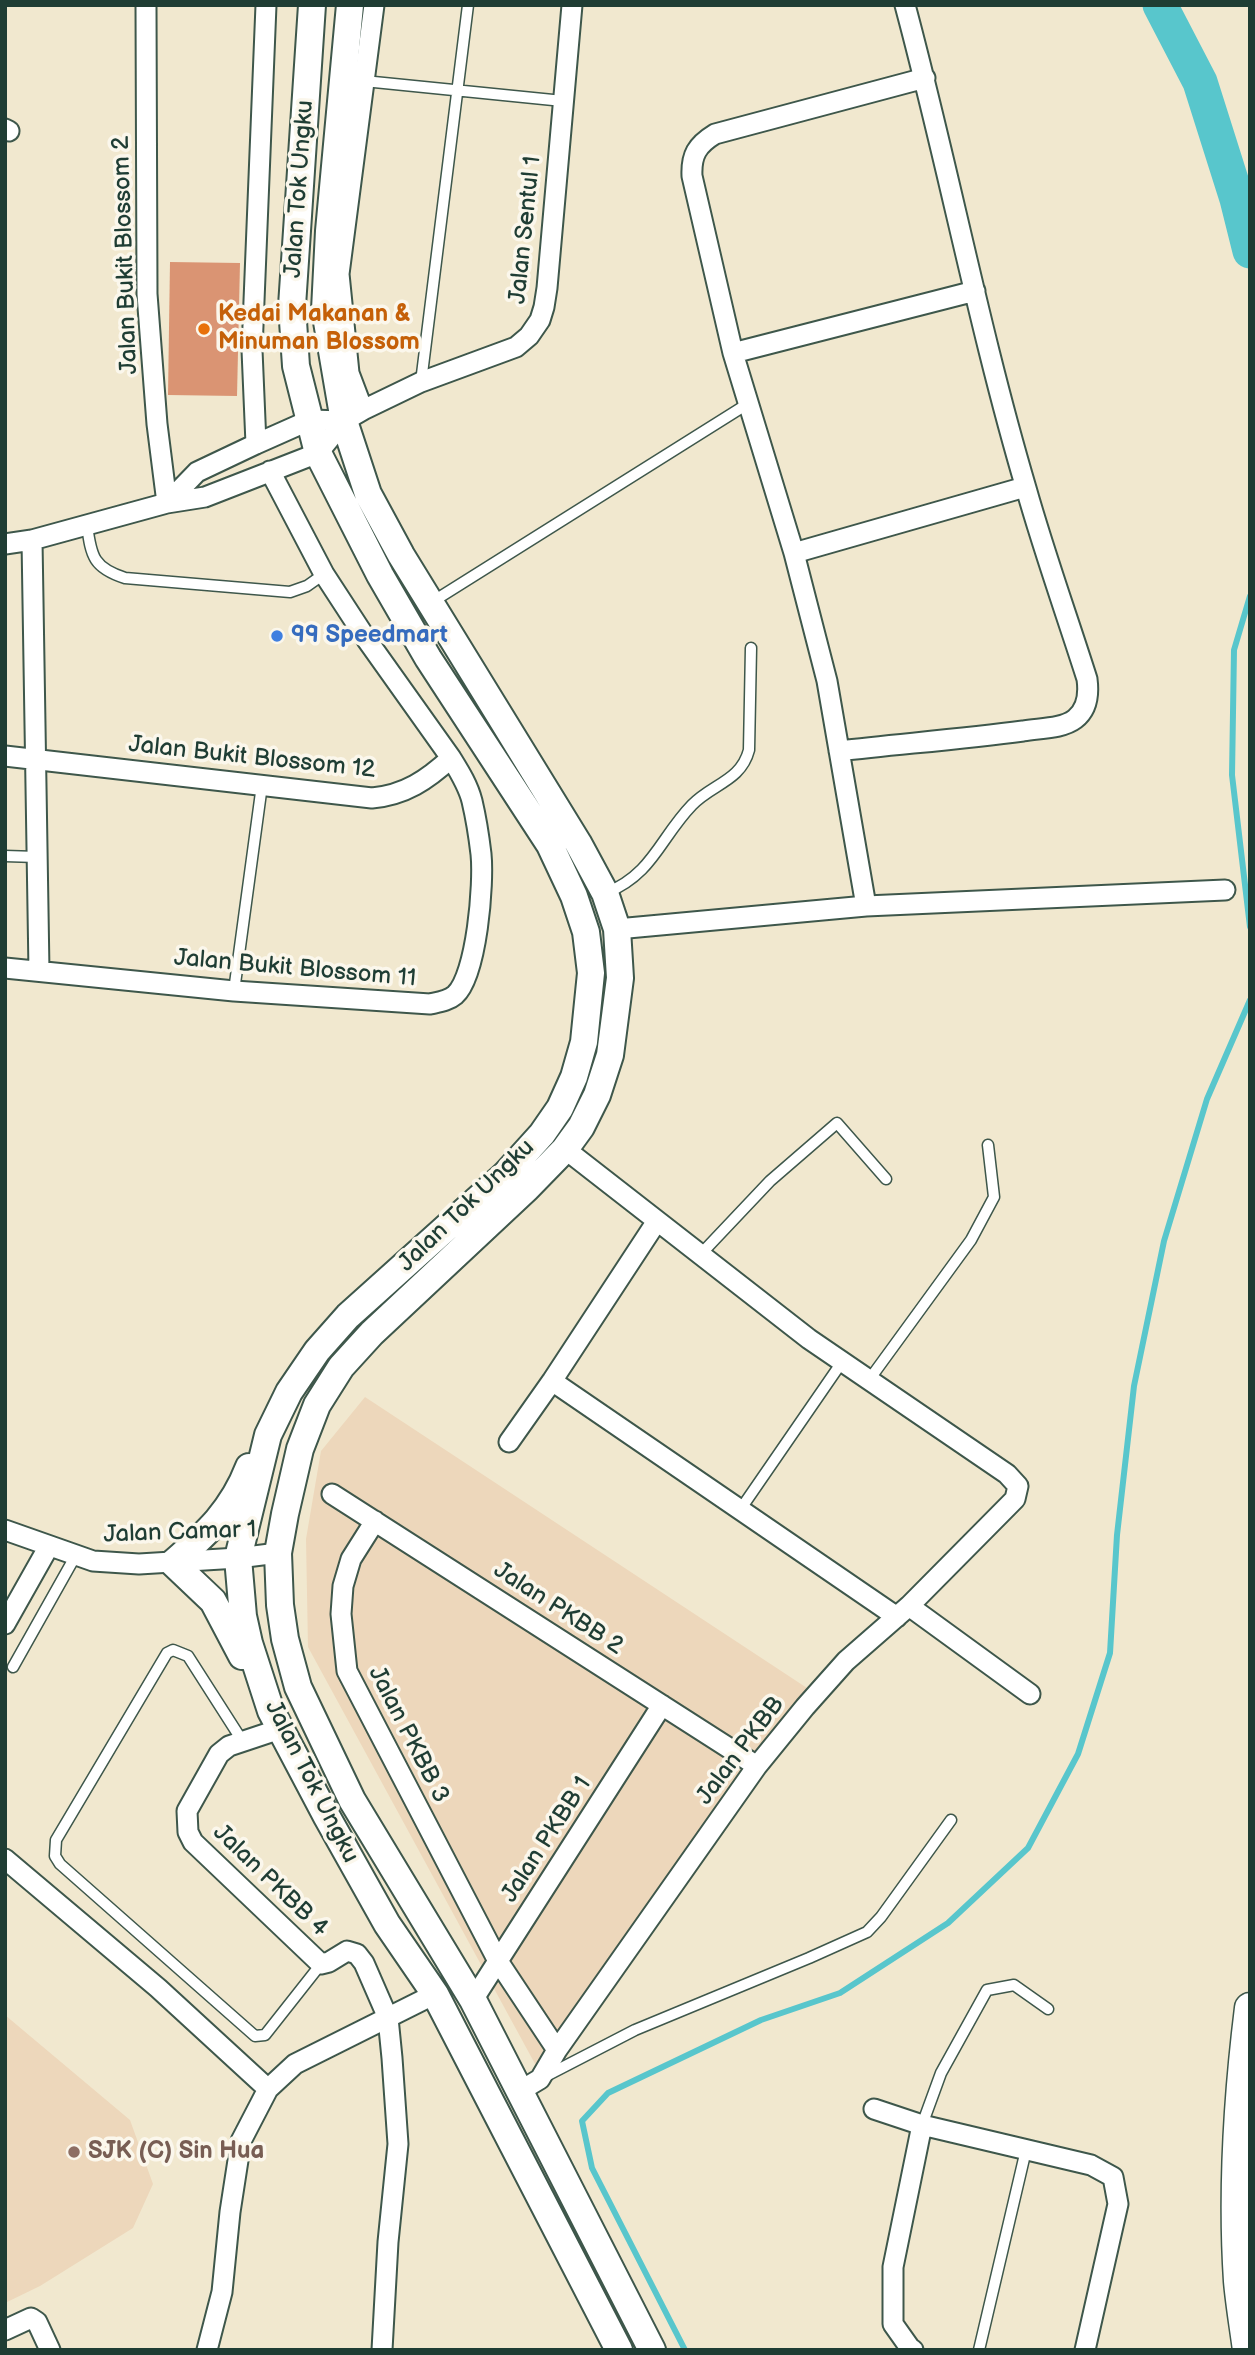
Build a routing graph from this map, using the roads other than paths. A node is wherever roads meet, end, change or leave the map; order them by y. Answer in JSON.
{"nodes":[{"id":1,"x":146,"y":5,"type":"edge"},
{"id":2,"x":266,"y":5,"type":"edge"},
{"id":3,"x":312,"y":5,"type":"edge"},
{"id":4,"x":350,"y":5,"type":"edge"},
{"id":5,"x":374,"y":5,"type":"edge"},
{"id":6,"x":468,"y":5,"type":"edge"},
{"id":7,"x":572,"y":5,"type":"edge"},
{"id":8,"x":905,"y":5,"type":"edge"},
{"id":9,"x":925,"y":78,"type":"junction"},
{"id":10,"x":364,"y":81,"type":"junction"},
{"id":11,"x":457,"y":90,"type":"junction"},
{"id":12,"x":563,"y":101,"type":"junction"},
{"id":13,"x":975,"y":291,"type":"junction"},
{"id":14,"x":733,"y":353,"type":"junction"},
{"id":15,"x":421,"y":382,"type":"junction"},
{"id":16,"x":749,"y":403,"type":"junction"},
{"id":17,"x":354,"y":415,"type":"junction"},
{"id":18,"x":310,"y":420,"type":"junction"},
{"id":19,"x":256,"y":444,"type":"junction"},
{"id":20,"x":318,"y":453,"type":"junction"},
{"id":21,"x":270,"y":471,"type":"junction"},
{"id":22,"x":1025,"y":487,"type":"junction"},
{"id":23,"x":167,"y":503,"type":"junction"},
{"id":24,"x":87,"y":525,"type":"junction"},
{"id":25,"x":32,"y":540,"type":"junction"},
{"id":26,"x":5,"y":544,"type":"edge"},
{"id":27,"x":794,"y":553,"type":"junction"},
{"id":28,"x":324,"y":574,"type":"junction"},
{"id":29,"x":430,"y":603,"type":"junction"},
{"id":30,"x":751,"y":649,"type":"dead end"},
{"id":31,"x":839,"y":751,"type":"junction"},
{"id":32,"x":5,"y":756,"type":"edge"},
{"id":33,"x":36,"y":758,"type":"junction"},
{"id":34,"x":451,"y":758,"type":"junction"},
{"id":35,"x":262,"y":785,"type":"junction"},
{"id":36,"x":5,"y":856,"type":"edge"},
{"id":37,"x":37,"y":857,"type":"junction"},
{"id":38,"x":1225,"y":890,"type":"dead end"},
{"id":39,"x":605,"y":893,"type":"junction"},
{"id":40,"x":866,"y":906,"type":"junction"},
{"id":41,"x":617,"y":929,"type":"junction"},
{"id":42,"x":5,"y":968,"type":"edge"},
{"id":43,"x":39,"y":971,"type":"junction"},
{"id":44,"x":234,"y":991,"type":"junction"},
{"id":45,"x":988,"y":1145,"type":"dead end"},
{"id":46,"x":565,"y":1149,"type":"junction"},
{"id":47,"x":886,"y":1179,"type":"dead end"},
{"id":48,"x":657,"y":1221,"type":"junction"},
{"id":49,"x":700,"y":1255,"type":"junction"},
{"id":50,"x":842,"y":1362,"type":"junction"},
{"id":51,"x":869,"y":1380,"type":"junction"},
{"id":52,"x":552,"y":1381,"type":"junction"},
{"id":53,"x":268,"y":1435,"type":"junction"},
{"id":54,"x":509,"y":1441,"type":"dead end"},
{"id":55,"x":332,"y":1494,"type":"dead end"},
{"id":56,"x":740,"y":1510,"type":"junction"},
{"id":57,"x":375,"y":1521,"type":"junction"},
{"id":58,"x":5,"y":1530,"type":"edge"},
{"id":59,"x":49,"y":1546,"type":"junction"},
{"id":60,"x":278,"y":1553,"type":"junction"},
{"id":61,"x":76,"y":1555,"type":"junction"},
{"id":62,"x":238,"y":1558,"type":"junction"},
{"id":63,"x":173,"y":1563,"type":"junction"},
{"id":64,"x":903,"y":1612,"type":"junction"},
{"id":65,"x":5,"y":1625,"type":"edge"},
{"id":66,"x":13,"y":1667,"type":"dead end"},
{"id":67,"x":258,"y":1671,"type":"junction"},
{"id":68,"x":1030,"y":1694,"type":"dead end"},
{"id":69,"x":662,"y":1705,"type":"junction"},
{"id":70,"x":280,"y":1729,"type":"junction"},
{"id":71,"x":243,"y":1741,"type":"junction"},
{"id":72,"x":757,"y":1766,"type":"junction"},
{"id":73,"x":951,"y":1820,"type":"dead end"},
{"id":74,"x":5,"y":1859,"type":"edge"},
{"id":75,"x":498,"y":1961,"type":"junction"},
{"id":76,"x":321,"y":1964,"type":"junction"},
{"id":77,"x":435,"y":1994,"type":"junction"},
{"id":78,"x":473,"y":2000,"type":"junction"},
{"id":79,"x":1250,"y":2008,"type":"edge"},
{"id":80,"x":1048,"y":2009,"type":"dead end"},
{"id":81,"x":388,"y":2018,"type":"junction"},
{"id":82,"x":557,"y":2050,"type":"junction"},
{"id":83,"x":530,"y":2085,"type":"junction"},
{"id":84,"x":268,"y":2089,"type":"junction"},
{"id":85,"x":874,"y":2109,"type":"dead end"},
{"id":86,"x":922,"y":2125,"type":"junction"},
{"id":87,"x":1026,"y":2150,"type":"junction"},
{"id":88,"x":5,"y":2330,"type":"edge"},
{"id":89,"x":50,"y":2350,"type":"edge"},
{"id":90,"x":207,"y":2350,"type":"edge"},
{"id":91,"x":382,"y":2350,"type":"edge"},
{"id":92,"x":619,"y":2350,"type":"edge"},
{"id":93,"x":652,"y":2350,"type":"edge"},
{"id":94,"x":913,"y":2350,"type":"edge"},
{"id":95,"x":979,"y":2350,"type":"edge"},
{"id":96,"x":1085,"y":2350,"type":"edge"},
{"id":97,"x":1248,"y":2350,"type":"edge"}],
"edges":[{"from":1,"to":23,"type":"street","name":"Jalan Bukit Blossom 2"},
{"from":2,"to":19,"type":"street"},
{"from":3,"to":18,"type":"main road","name":"Jalan Tok Ungku"},
{"from":4,"to":17,"type":"main road","name":"Jalan Tok Ungku"},
{"from":5,"to":10,"type":"street"},
{"from":6,"to":11,"type":"lane"},
{"from":7,"to":12,"type":"street","name":"Jalan Sentul 1"},
{"from":8,"to":9,"type":"street"},
{"from":9,"to":13,"type":"street"},
{"from":9,"to":14,"type":"street"},
{"from":10,"to":11,"type":"lane"},
{"from":10,"to":17,"type":"street"},
{"from":11,"to":12,"type":"lane"},
{"from":11,"to":15,"type":"lane"},
{"from":12,"to":15,"type":"street","name":"Jalan Sentul 1"},
{"from":13,"to":14,"type":"street"},
{"from":13,"to":22,"type":"street"},
{"from":14,"to":16,"type":"street"},
{"from":15,"to":17,"type":"street","name":"Jalan Sentul 1"},
{"from":16,"to":27,"type":"street"},
{"from":16,"to":29,"type":"lane"},
{"from":17,"to":18,"type":"street"},
{"from":17,"to":20,"type":"street"},
{"from":17,"to":29,"type":"main road","name":"Jalan Tok Ungku"},
{"from":18,"to":19,"type":"street"},
{"from":18,"to":20,"type":"main road","name":"Jalan Tok Ungku"},
{"from":19,"to":23,"type":"street"},
{"from":20,"to":21,"type":"street"},
{"from":20,"to":53,"type":"main road","name":"Jalan Tok Ungku"},
{"from":21,"to":23,"type":"street"},
{"from":21,"to":28,"type":"street","name":"Jalan Bukit Blossom 11"},
{"from":22,"to":27,"type":"street"},
{"from":22,"to":31,"type":"street"},
{"from":23,"to":24,"type":"street"},
{"from":24,"to":25,"type":"street"},
{"from":24,"to":28,"type":"lane"},
{"from":25,"to":26,"type":"street"},
{"from":25,"to":33,"type":"street"},
{"from":27,"to":31,"type":"street"},
{"from":28,"to":34,"type":"street","name":"Jalan Bukit Blossom 11"},
{"from":29,"to":39,"type":"main road","name":"Jalan Tok Ungku"},
{"from":30,"to":39,"type":"lane"},
{"from":31,"to":40,"type":"street"},
{"from":32,"to":33,"type":"street","name":"Jalan Bukit Blossom 12"},
{"from":33,"to":35,"type":"street","name":"Jalan Bukit Blossom 12"},
{"from":33,"to":37,"type":"street"},
{"from":34,"to":35,"type":"street","name":"Jalan Bukit Blossom 12"},
{"from":34,"to":44,"type":"street","name":"Jalan Bukit Blossom 11"},
{"from":35,"to":44,"type":"lane"},
{"from":36,"to":37,"type":"lane"},
{"from":37,"to":43,"type":"street"},
{"from":38,"to":40,"type":"street"},
{"from":39,"to":41,"type":"main road","name":"Jalan Tok Ungku"},
{"from":40,"to":41,"type":"street"},
{"from":41,"to":46,"type":"main road","name":"Jalan Tok Ungku"},
{"from":42,"to":43,"type":"street","name":"Jalan Bukit Blossom 11"},
{"from":43,"to":44,"type":"street","name":"Jalan Bukit Blossom 11"},
{"from":45,"to":51,"type":"lane"},
{"from":46,"to":48,"type":"street"},
{"from":46,"to":60,"type":"main road","name":"Jalan Tok Ungku"},
{"from":47,"to":49,"type":"lane"},
{"from":48,"to":49,"type":"street"},
{"from":48,"to":52,"type":"street"},
{"from":49,"to":50,"type":"street"},
{"from":50,"to":51,"type":"street"},
{"from":50,"to":56,"type":"lane"},
{"from":51,"to":64,"type":"street","name":"Jalan PKBB"},
{"from":52,"to":54,"type":"street"},
{"from":52,"to":56,"type":"street"},
{"from":53,"to":62,"type":"main road","name":"Jalan Tok Ungku"},
{"from":53,"to":63,"type":"main road"},
{"from":55,"to":57,"type":"street","name":"Jalan PKBB 2"},
{"from":56,"to":64,"type":"street"},
{"from":57,"to":69,"type":"street","name":"Jalan PKBB 2"},
{"from":57,"to":75,"type":"street","name":"Jalan PKBB 3"},
{"from":58,"to":59,"type":"street","name":"Jalan Camar 1"},
{"from":59,"to":61,"type":"street","name":"Jalan Camar 1"},
{"from":59,"to":65,"type":"street"},
{"from":60,"to":62,"type":"street","name":"Jalan Camar 1"},
{"from":60,"to":78,"type":"main road","name":"Jalan Tok Ungku"},
{"from":61,"to":63,"type":"street","name":"Jalan Camar 1"},
{"from":61,"to":66,"type":"lane"},
{"from":62,"to":63,"type":"street","name":"Jalan Camar 1"},
{"from":62,"to":67,"type":"main road","name":"Jalan Tok Ungku"},
{"from":63,"to":67,"type":"main road"},
{"from":64,"to":68,"type":"street"},
{"from":64,"to":72,"type":"street","name":"Jalan PKBB"},
{"from":67,"to":70,"type":"main road","name":"Jalan Tok Ungku"},
{"from":69,"to":72,"type":"street","name":"Jalan PKBB 2"},
{"from":69,"to":75,"type":"street","name":"Jalan PKBB 1"},
{"from":70,"to":71,"type":"street","name":"Jalan PKBB 4"},
{"from":70,"to":77,"type":"main road","name":"Jalan Tok Ungku"},
{"from":71,"to":76,"type":"street","name":"Jalan PKBB 4"},
{"from":71,"to":76,"type":"lane"},
{"from":72,"to":82,"type":"street","name":"Jalan PKBB"},
{"from":73,"to":83,"type":"lane"},
{"from":74,"to":84,"type":"street"},
{"from":75,"to":78,"type":"street","name":"Jalan PKBB 1"},
{"from":75,"to":82,"type":"street","name":"Jalan PKBB 3"},
{"from":76,"to":81,"type":"street","name":"Jalan PKBB 4"},
{"from":77,"to":81,"type":"street"},
{"from":77,"to":92,"type":"main road","name":"Jalan Tok Ungku"},
{"from":78,"to":83,"type":"main road","name":"Jalan Tok Ungku"},
{"from":79,"to":97,"type":"main road"},
{"from":80,"to":86,"type":"lane"},
{"from":81,"to":84,"type":"street"},
{"from":81,"to":91,"type":"street","name":"Jalan PKBB 4"},
{"from":82,"to":83,"type":"street","name":"Jalan PKBB"},
{"from":83,"to":93,"type":"main road","name":"Jalan Tok Ungku"},
{"from":84,"to":90,"type":"street"},
{"from":85,"to":86,"type":"street"},
{"from":86,"to":87,"type":"street"},
{"from":86,"to":94,"type":"street"},
{"from":87,"to":95,"type":"lane"},
{"from":87,"to":96,"type":"street"},
{"from":88,"to":89,"type":"street"}]}
